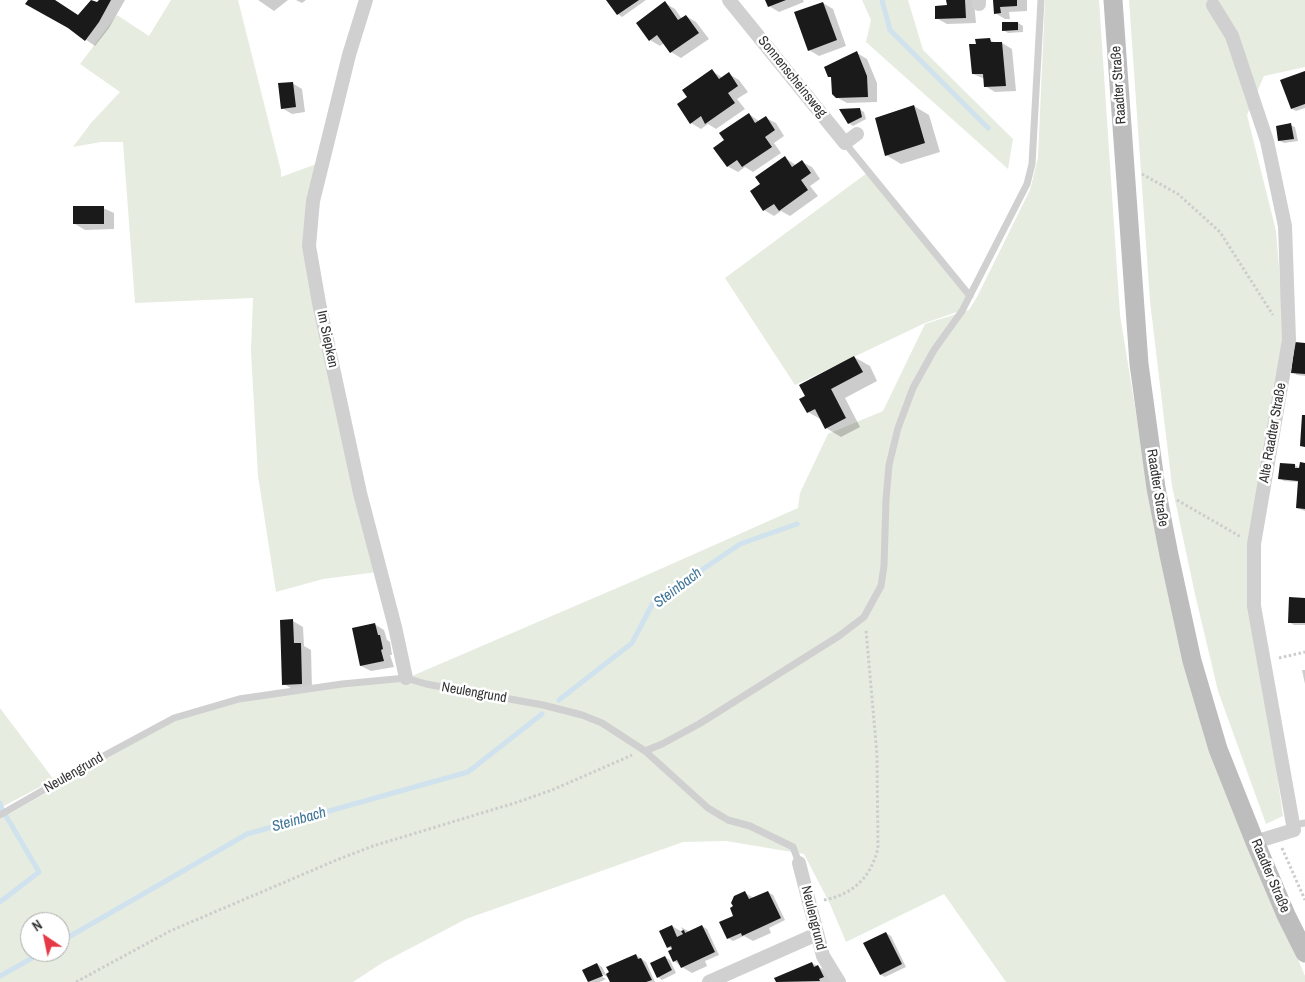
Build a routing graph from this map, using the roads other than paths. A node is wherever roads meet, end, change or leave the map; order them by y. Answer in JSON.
{"nodes":[{"id":1,"x":366,"y":0,"type":"edge"},
{"id":2,"x":729,"y":0,"type":"edge"},
{"id":3,"x":1041,"y":0,"type":"edge"},
{"id":4,"x":1112,"y":0,"type":"edge"},
{"id":5,"x":1214,"y":4,"type":"dead end"},
{"id":6,"x":857,"y":134,"type":"dead end"},
{"id":7,"x":846,"y":143,"type":"junction"},
{"id":8,"x":970,"y":296,"type":"junction"},
{"id":9,"x":406,"y":678,"type":"junction"},
{"id":10,"x":645,"y":751,"type":"junction"},
{"id":11,"x":0,"y":815,"type":"edge"},
{"id":12,"x":1299,"y":824,"type":"edge"},
{"id":13,"x":1255,"y":842,"type":"junction"},
{"id":14,"x":799,"y":864,"type":"joint"},
{"id":15,"x":817,"y":934,"type":"junction"},
{"id":16,"x":1305,"y":954,"type":"edge"},
{"id":17,"x":709,"y":982,"type":"edge"},
{"id":18,"x":838,"y":982,"type":"edge"}],
"edges":[{"from":1,"to":9,"type":"street","name":"Im Siepken"},
{"from":2,"to":7,"type":"street","name":"Sonnenscheinsweg"},
{"from":3,"to":8,"type":"lane"},
{"from":4,"to":13,"type":"main road","name":"Raadter Straße"},
{"from":5,"to":12,"type":"street","name":"Alte Raadter Straße"},
{"from":6,"to":7,"type":"street"},
{"from":7,"to":8,"type":"lane"},
{"from":8,"to":10,"type":"lane"},
{"from":9,"to":10,"type":"lane","name":"Neulengrund"},
{"from":9,"to":11,"type":"lane","name":"Neulengrund"},
{"from":10,"to":14,"type":"lane","name":"Neulengrund"},
{"from":12,"to":13,"type":"street","name":"Alte Raadter Straße"},
{"from":13,"to":16,"type":"main road","name":"Raadter Straße"},
{"from":14,"to":15,"type":"street","name":"Neulengrund"},
{"from":15,"to":17,"type":"street"},
{"from":15,"to":18,"type":"street","name":"Neulengrund"}]}
